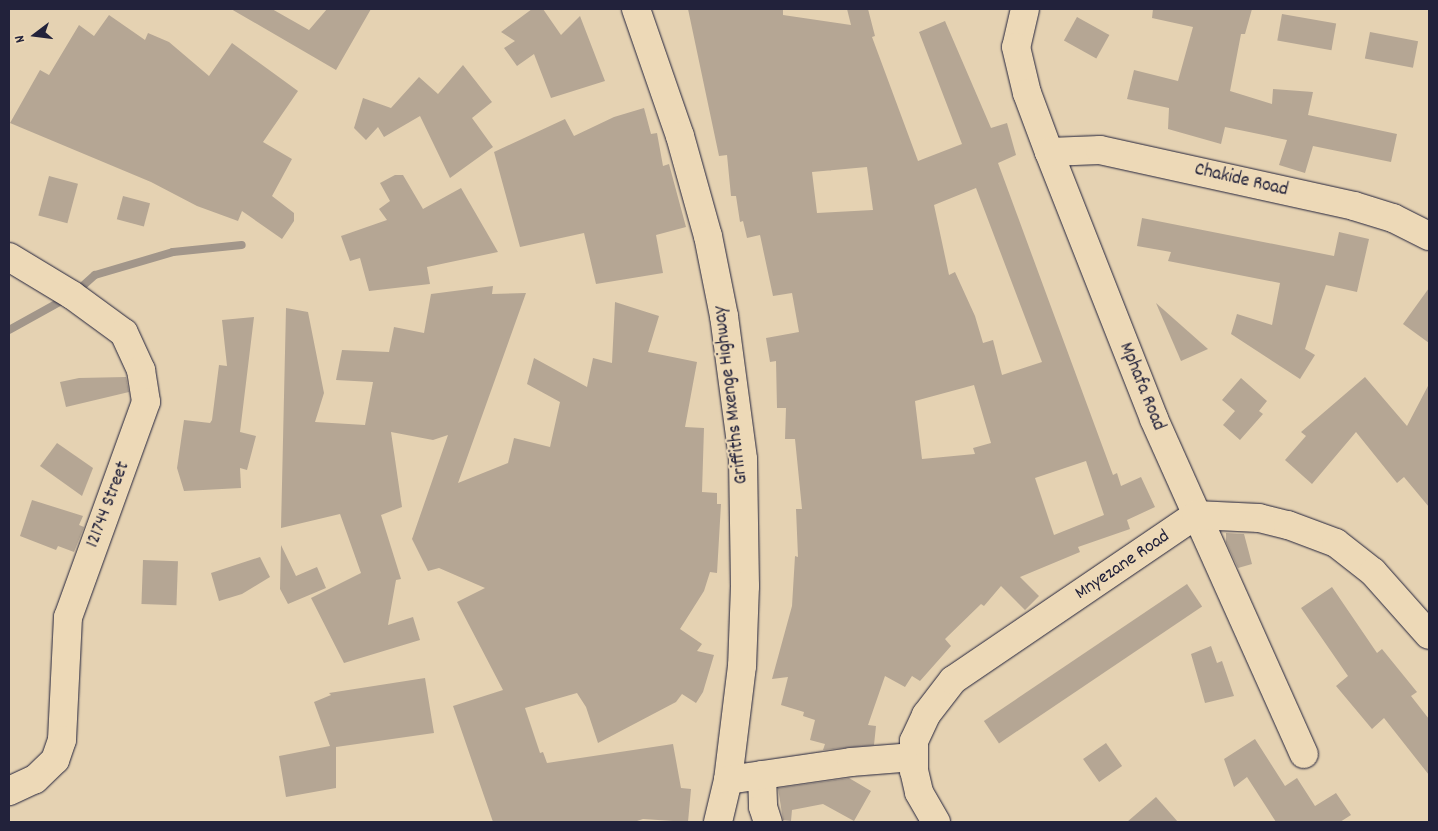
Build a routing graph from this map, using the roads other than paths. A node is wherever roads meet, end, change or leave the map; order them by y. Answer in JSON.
{"nodes":[{"id":1,"x":636,"y":9,"type":"edge"},
{"id":2,"x":1025,"y":9,"type":"edge"},
{"id":3,"x":1049,"y":152,"type":"junction"},
{"id":4,"x":1429,"y":236,"type":"edge"},
{"id":5,"x":9,"y":258,"type":"edge"},
{"id":6,"x":1196,"y":515,"type":"junction"},
{"id":7,"x":1429,"y":635,"type":"edge"},
{"id":8,"x":1304,"y":754,"type":"dead end"},
{"id":9,"x":914,"y":757,"type":"junction"},
{"id":10,"x":762,"y":775,"type":"junction"},
{"id":11,"x":728,"y":780,"type":"junction"},
{"id":12,"x":9,"y":791,"type":"edge"},
{"id":13,"x":718,"y":822,"type":"edge"},
{"id":14,"x":768,"y":822,"type":"edge"},
{"id":15,"x":936,"y":822,"type":"edge"}],
"edges":[{"from":1,"to":11,"type":"street","name":"Griffiths Mxenge Highway"},
{"from":2,"to":3,"type":"street","name":"Mphafa Road"},
{"from":3,"to":4,"type":"street","name":"Chakide Road"},
{"from":3,"to":6,"type":"street","name":"Mphafa Road"},
{"from":5,"to":12,"type":"street","name":"121744 Street"},
{"from":6,"to":7,"type":"street"},
{"from":6,"to":8,"type":"street","name":"Mphafa Road"},
{"from":6,"to":9,"type":"street","name":"Mnyezane Road"},
{"from":9,"to":10,"type":"street"},
{"from":9,"to":15,"type":"street","name":"Mnyezane Road"},
{"from":10,"to":11,"type":"street"},
{"from":10,"to":14,"type":"street"},
{"from":11,"to":13,"type":"street","name":"Griffiths Mxenge Highway"}]}
